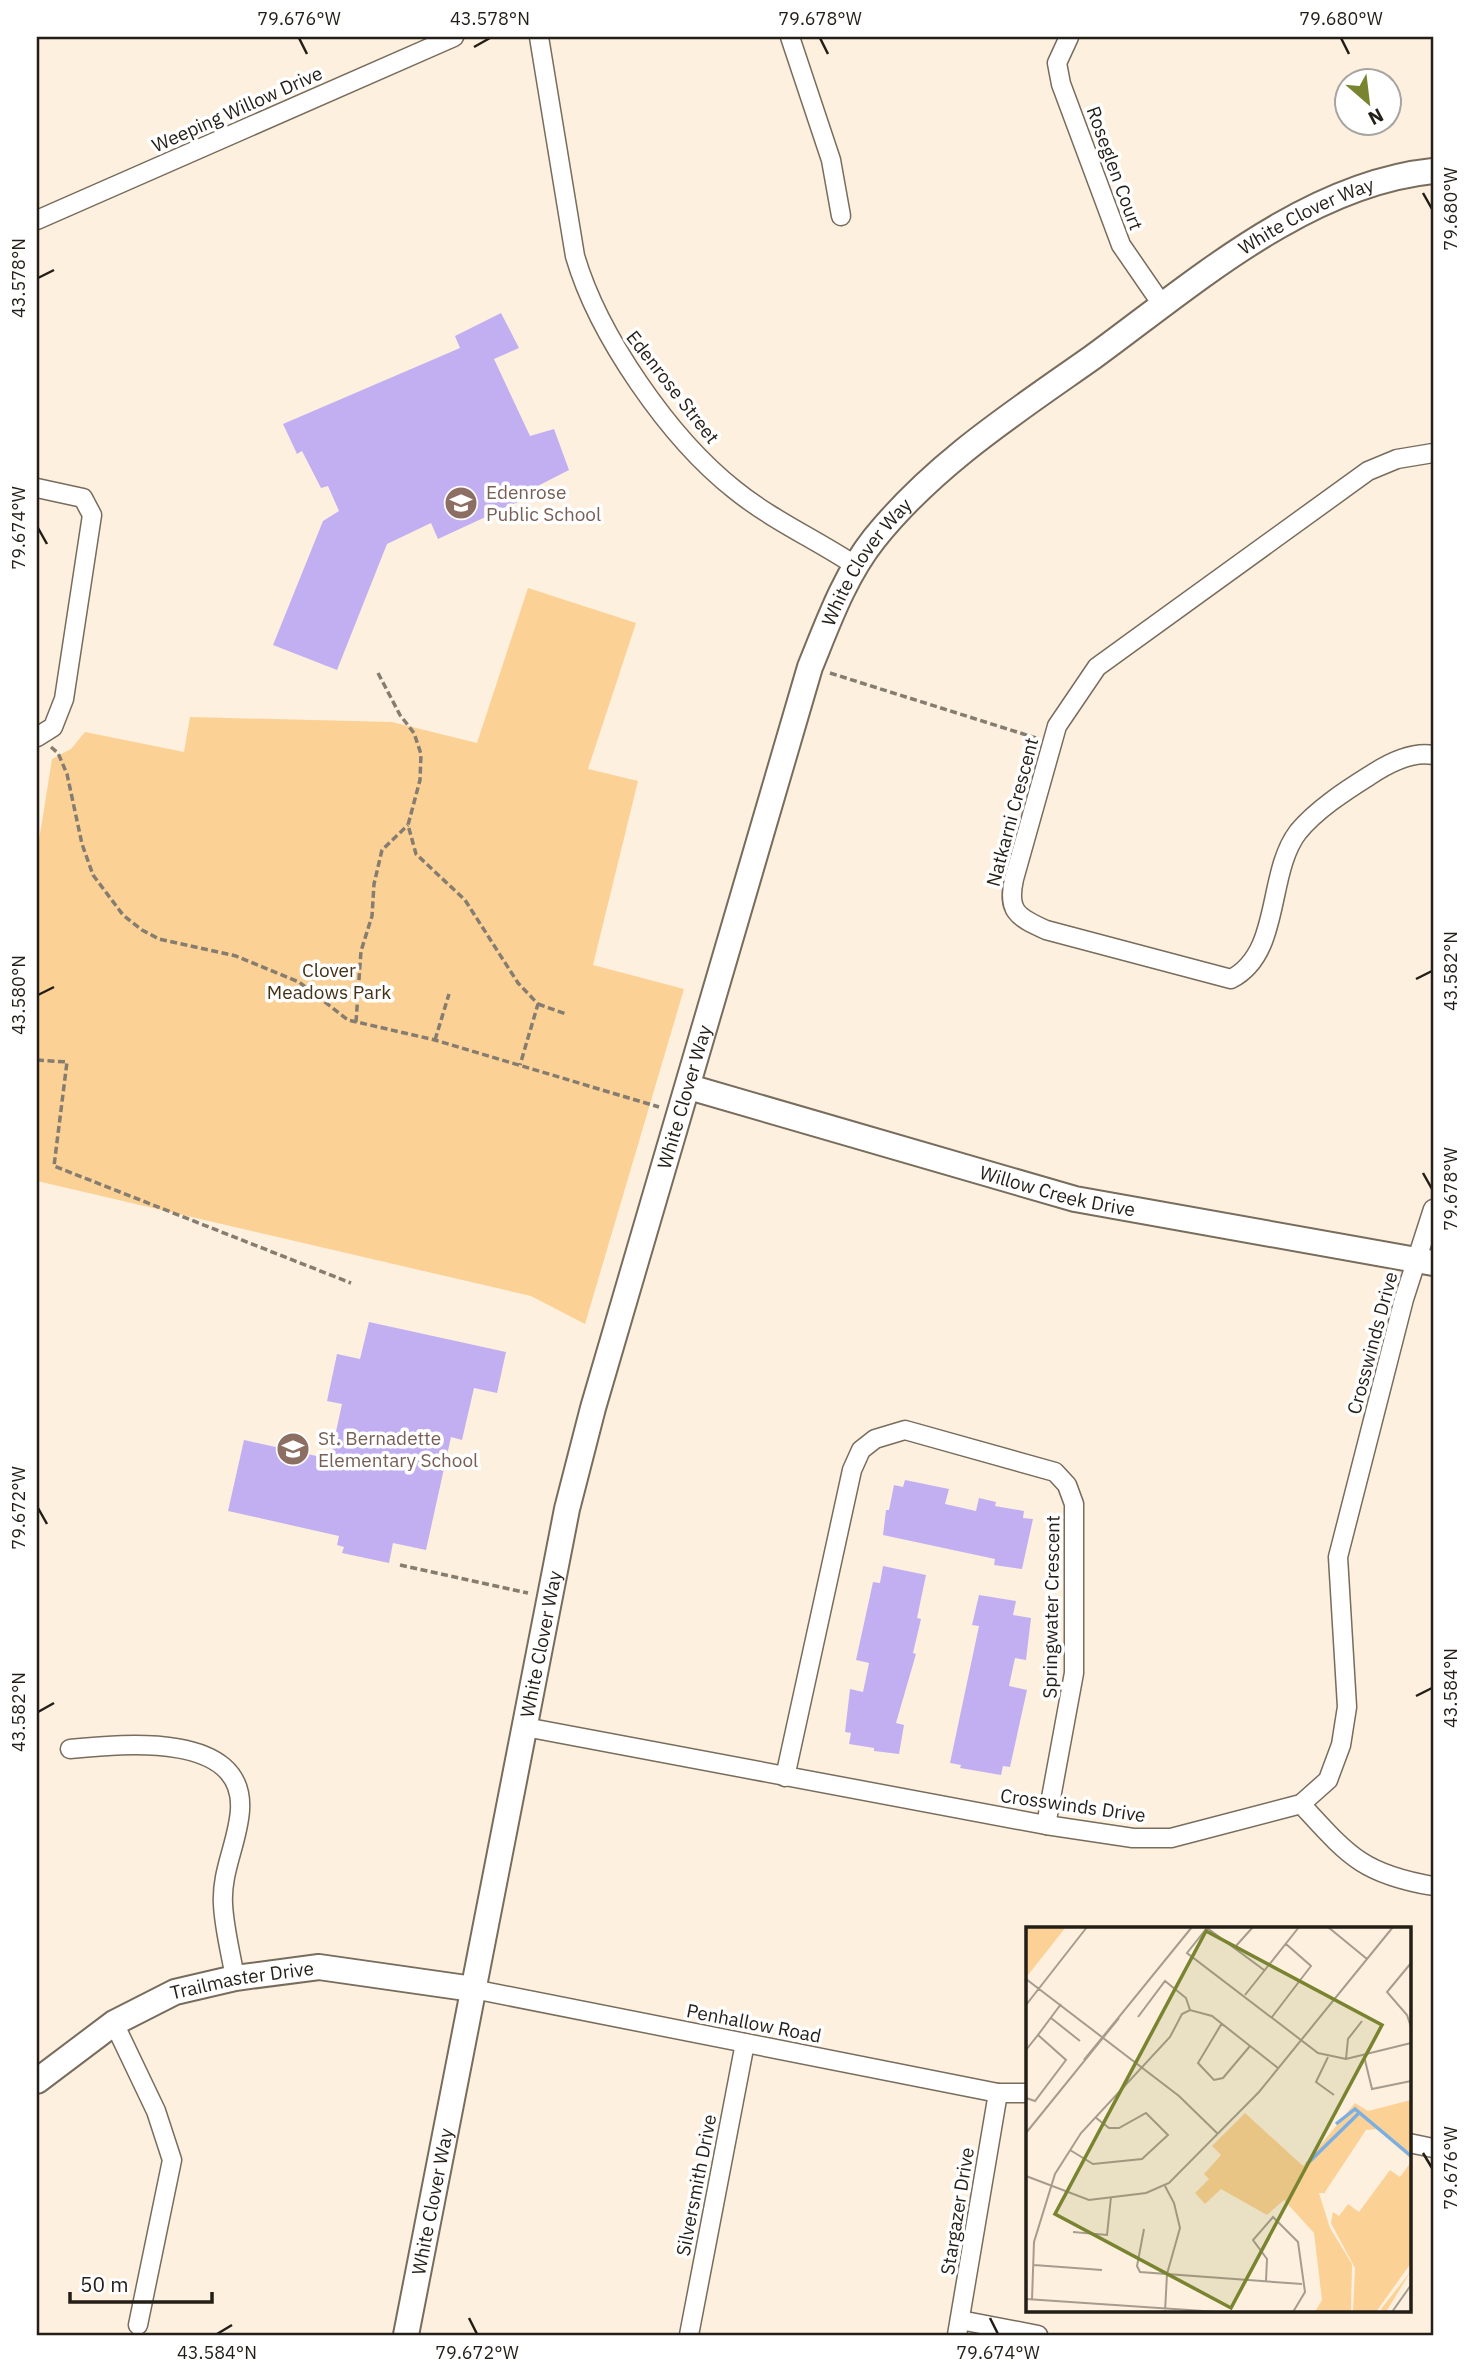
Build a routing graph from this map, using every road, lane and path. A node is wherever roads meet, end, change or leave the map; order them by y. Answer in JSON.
{"nodes":[{"id":1,"x":454,"y":37,"type":"edge"},
{"id":2,"x":539,"y":37,"type":"edge"},
{"id":3,"x":790,"y":37,"type":"edge"},
{"id":4,"x":1069,"y":37,"type":"edge"},
{"id":5,"x":1433,"y":171,"type":"edge"},
{"id":6,"x":841,"y":216,"type":"dead end"},
{"id":7,"x":37,"y":220,"type":"edge"},
{"id":8,"x":1163,"y":306,"type":"junction"},
{"id":9,"x":1433,"y":453,"type":"edge"},
{"id":10,"x":37,"y":488,"type":"edge"},
{"id":11,"x":856,"y":566,"type":"junction"},
{"id":12,"x":810,"y":667,"type":"junction"},
{"id":13,"x":378,"y":673,"type":"dead end"},
{"id":14,"x":38,"y":737,"type":"edge"},
{"id":15,"x":1051,"y":742,"type":"junction"},
{"id":16,"x":1433,"y":755,"type":"edge"},
{"id":17,"x":408,"y":825,"type":"junction"},
{"id":18,"x":449,"y":994,"type":"dead end"},
{"id":19,"x":538,"y":1004,"type":"junction"},
{"id":20,"x":566,"y":1014,"type":"dead end"},
{"id":21,"x":356,"y":1022,"type":"junction"},
{"id":22,"x":435,"y":1040,"type":"junction"},
{"id":23,"x":37,"y":1060,"type":"edge"},
{"id":24,"x":520,"y":1065,"type":"junction"},
{"id":25,"x":689,"y":1087,"type":"junction"},
{"id":26,"x":681,"y":1113,"type":"junction"},
{"id":27,"x":1433,"y":1209,"type":"edge"},
{"id":28,"x":1425,"y":1261,"type":"edge"},
{"id":29,"x":351,"y":1283,"type":"dead end"},
{"id":30,"x":400,"y":1565,"type":"dead end"},
{"id":31,"x":550,"y":1597,"type":"junction"},
{"id":32,"x":525,"y":1727,"type":"junction"},
{"id":33,"x":70,"y":1749,"type":"dead end"},
{"id":34,"x":785,"y":1777,"type":"junction"},
{"id":35,"x":1301,"y":1804,"type":"junction"},
{"id":36,"x":1046,"y":1825,"type":"junction"},
{"id":37,"x":1433,"y":1886,"type":"edge"},
{"id":38,"x":235,"y":1978,"type":"junction"},
{"id":39,"x":473,"y":1989,"type":"junction"},
{"id":40,"x":114,"y":2023,"type":"junction"},
{"id":41,"x":745,"y":2043,"type":"junction"},
{"id":42,"x":37,"y":2081,"type":"edge"},
{"id":43,"x":998,"y":2093,"type":"junction"},
{"id":44,"x":1026,"y":2093,"type":"edge"},
{"id":45,"x":1410,"y":2143,"type":"edge"},
{"id":46,"x":1433,"y":2148,"type":"edge"},
{"id":47,"x":138,"y":2325,"type":"dead end"},
{"id":48,"x":959,"y":2328,"type":"edge"},
{"id":49,"x":406,"y":2335,"type":"edge"},
{"id":50,"x":689,"y":2335,"type":"edge"},
{"id":51,"x":1038,"y":2335,"type":"edge"}],
"edges":[{"from":1,"to":7,"type":"street","name":"Weeping Willow Drive"},
{"from":2,"to":11,"type":"street","name":"Edenrose Street"},
{"from":3,"to":6,"type":"street"},
{"from":4,"to":8,"type":"street","name":"Roseglen Court"},
{"from":5,"to":8,"type":"street","name":"White Clover Way"},
{"from":8,"to":11,"type":"street","name":"White Clover Way"},
{"from":9,"to":15,"type":"street","name":"Natkarni Crescent"},
{"from":10,"to":14,"type":"street"},
{"from":11,"to":12,"type":"street","name":"White Clover Way"},
{"from":12,"to":15,"type":"path"},
{"from":12,"to":25,"type":"street","name":"White Clover Way"},
{"from":13,"to":17,"type":"path"},
{"from":14,"to":21,"type":"path"},
{"from":15,"to":16,"type":"street","name":"Natkarni Crescent"},
{"from":17,"to":19,"type":"path"},
{"from":17,"to":21,"type":"path"},
{"from":18,"to":22,"type":"path"},
{"from":19,"to":20,"type":"path"},
{"from":19,"to":24,"type":"path"},
{"from":21,"to":22,"type":"path"},
{"from":22,"to":24,"type":"path"},
{"from":23,"to":29,"type":"path"},
{"from":24,"to":26,"type":"path"},
{"from":25,"to":26,"type":"street","name":"White Clover Way"},
{"from":25,"to":28,"type":"street","name":"Willow Creek Drive"},
{"from":26,"to":31,"type":"street","name":"White Clover Way"},
{"from":27,"to":28,"type":"street","name":"Crosswinds Drive"},
{"from":28,"to":35,"type":"street","name":"Crosswinds Drive"},
{"from":30,"to":31,"type":"path"},
{"from":31,"to":32,"type":"street","name":"White Clover Way"},
{"from":32,"to":34,"type":"street","name":"Crosswinds Drive"},
{"from":32,"to":39,"type":"street","name":"White Clover Way"},
{"from":33,"to":38,"type":"street"},
{"from":34,"to":36,"type":"street","name":"Crosswinds Drive"},
{"from":34,"to":36,"type":"street","name":"Springwater Crescent"},
{"from":35,"to":36,"type":"street","name":"Crosswinds Drive"},
{"from":35,"to":37,"type":"street"},
{"from":38,"to":39,"type":"street","name":"Trailmaster Drive"},
{"from":38,"to":40,"type":"street","name":"Trailmaster Drive"},
{"from":39,"to":41,"type":"street","name":"Penhallow Road"},
{"from":39,"to":49,"type":"street","name":"White Clover Way"},
{"from":40,"to":42,"type":"street","name":"Trailmaster Drive"},
{"from":40,"to":47,"type":"street"},
{"from":41,"to":43,"type":"street","name":"Penhallow Road"},
{"from":41,"to":50,"type":"street","name":"Silversmith Drive"},
{"from":43,"to":44,"type":"street","name":"Penhallow Road"},
{"from":43,"to":48,"type":"street","name":"Stargazer Drive"},
{"from":45,"to":46,"type":"street"},
{"from":48,"to":51,"type":"street"}]}
